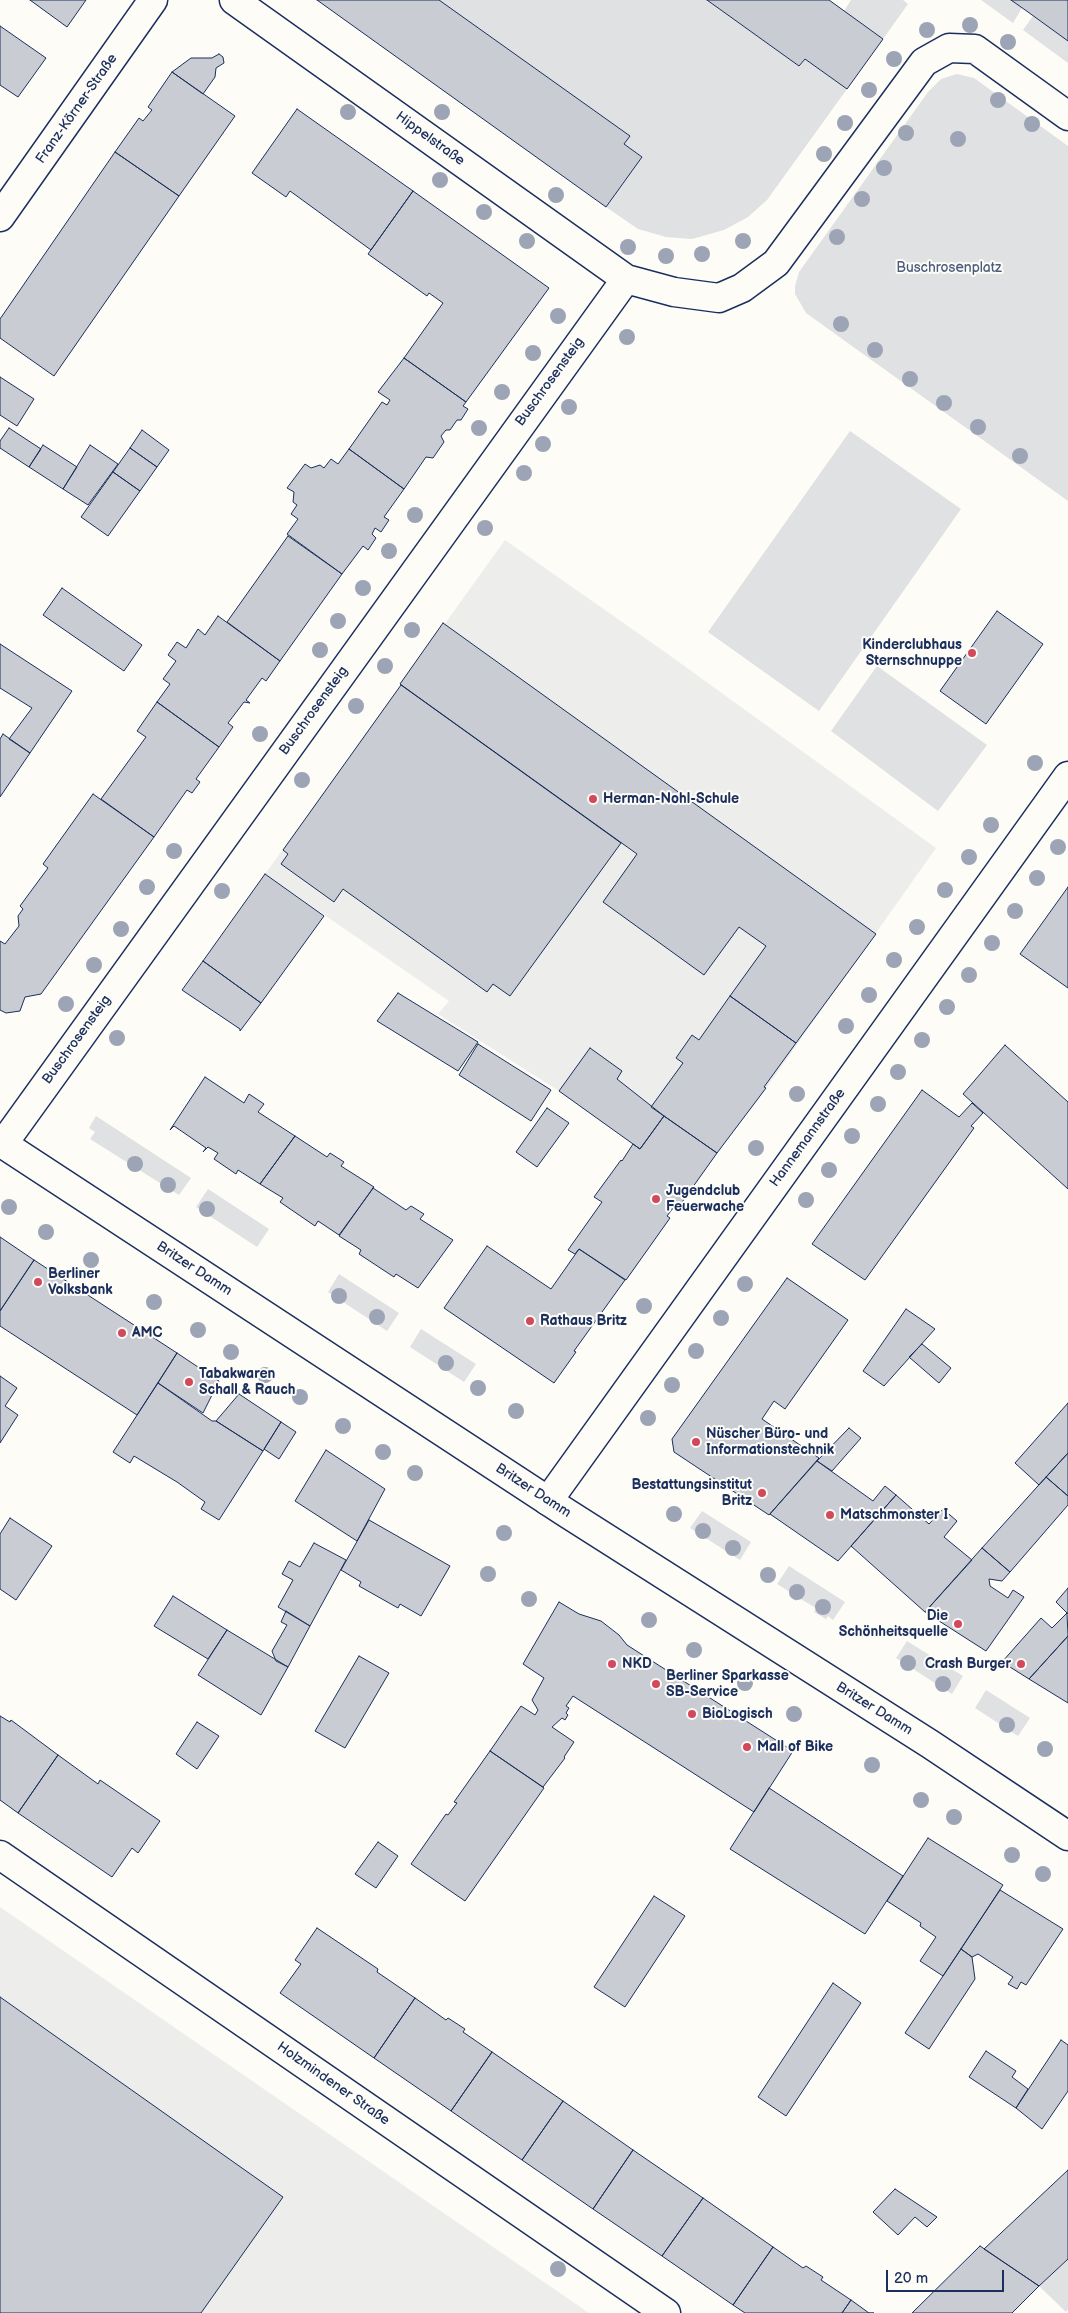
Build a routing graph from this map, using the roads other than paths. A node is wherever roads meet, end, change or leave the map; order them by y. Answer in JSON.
{"nodes":[{"id":1,"x":153,"y":0,"type":"edge"},
{"id":2,"x":234,"y":0,"type":"edge"},
{"id":3,"x":1068,"y":116,"type":"edge"},
{"id":4,"x":0,"y":217,"type":"edge"},
{"id":5,"x":626,"y":278,"type":"junction"},
{"id":6,"x":1068,"y":776,"type":"edge"},
{"id":7,"x":1,"y":1143,"type":"edge"},
{"id":8,"x":548,"y":1501,"type":"junction"},
{"id":9,"x":1068,"y":1836,"type":"edge"},
{"id":10,"x":0,"y":1855,"type":"edge"},
{"id":11,"x":666,"y":2313,"type":"edge"}],
"edges":[{"from":1,"to":4,"type":"street","name":"Franz-Körner-Straße"},
{"from":2,"to":5,"type":"street","name":"Hippelstraße"},
{"from":3,"to":5,"type":"street"},
{"from":5,"to":7,"type":"street","name":"Buschrosensteig"},
{"from":6,"to":8,"type":"street","name":"Hannemannstraße"},
{"from":7,"to":8,"type":"street","name":"Britzer Damm"},
{"from":8,"to":9,"type":"street","name":"Britzer Damm"},
{"from":10,"to":11,"type":"street","name":"Holzmindener Straße"}]}
